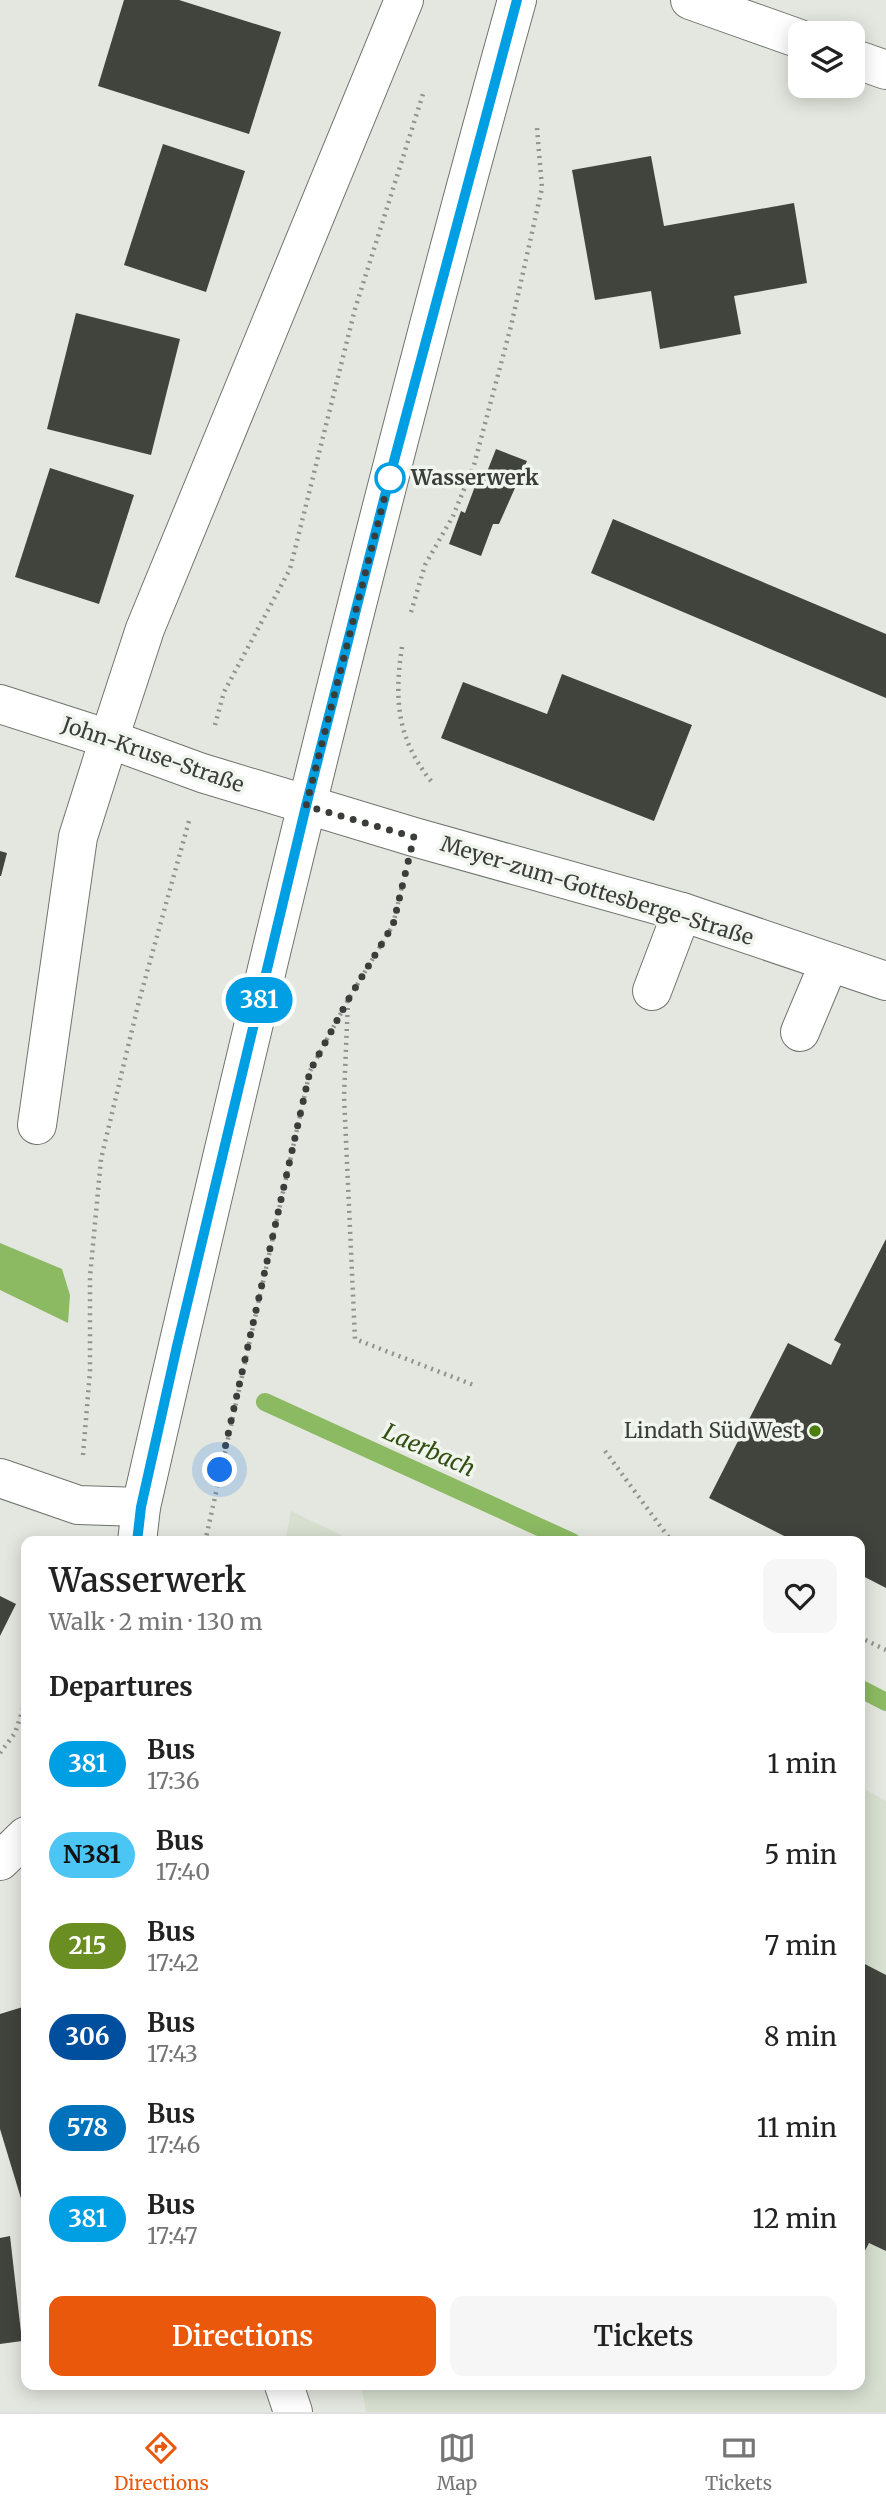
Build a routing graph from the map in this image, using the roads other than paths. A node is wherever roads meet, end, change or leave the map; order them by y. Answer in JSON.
{"nodes":[{"id":1,"x":404,"y":0,"type":"edge"},
{"id":2,"x":517,"y":0,"type":"edge"},
{"id":3,"x":690,"y":0,"type":"edge"},
{"id":4,"x":788,"y":35,"type":"edge"},
{"id":5,"x":865,"y":63,"type":"edge"},
{"id":6,"x":886,"y":70,"type":"edge"},
{"id":7,"x":0,"y":704,"type":"edge"},
{"id":8,"x":109,"y":739,"type":"junction"},
{"id":9,"x":306,"y":806,"type":"junction"},
{"id":10,"x":681,"y":912,"type":"junction"},
{"id":11,"x":829,"y":963,"type":"junction"},
{"id":12,"x":886,"y":981,"type":"edge"},
{"id":13,"x":652,"y":991,"type":"dead end"},
{"id":14,"x":800,"y":1032,"type":"dead end"},
{"id":15,"x":37,"y":1125,"type":"dead end"},
{"id":16,"x":0,"y":1478,"type":"edge"},
{"id":17,"x":139,"y":1524,"type":"edge"},
{"id":18,"x":21,"y":1841,"type":"edge"},
{"id":19,"x":0,"y":1861,"type":"edge"},
{"id":20,"x":286,"y":2390,"type":"edge"},
{"id":21,"x":293,"y":2412,"type":"edge"}],
"edges":[{"from":1,"to":8,"type":"main road"},
{"from":2,"to":9,"type":"main road"},
{"from":3,"to":4,"type":"main road"},
{"from":5,"to":6,"type":"main road"},
{"from":7,"to":8,"type":"main road","name":"John-Kruse-Straße"},
{"from":8,"to":9,"type":"main road","name":"John-Kruse-Straße"},
{"from":8,"to":15,"type":"main road"},
{"from":9,"to":10,"type":"main road","name":"Meyer-zum-Gottesberge-Straße"},
{"from":9,"to":17,"type":"main road"},
{"from":10,"to":11,"type":"main road","name":"Meyer-zum-Gottesberge-Straße"},
{"from":10,"to":13,"type":"main road"},
{"from":11,"to":12,"type":"main road","name":"Meyer-zum-Gottesberge-Straße"},
{"from":11,"to":14,"type":"main road"},
{"from":16,"to":17,"type":"main road"},
{"from":18,"to":19,"type":"main road"},
{"from":20,"to":21,"type":"main road"}]}
